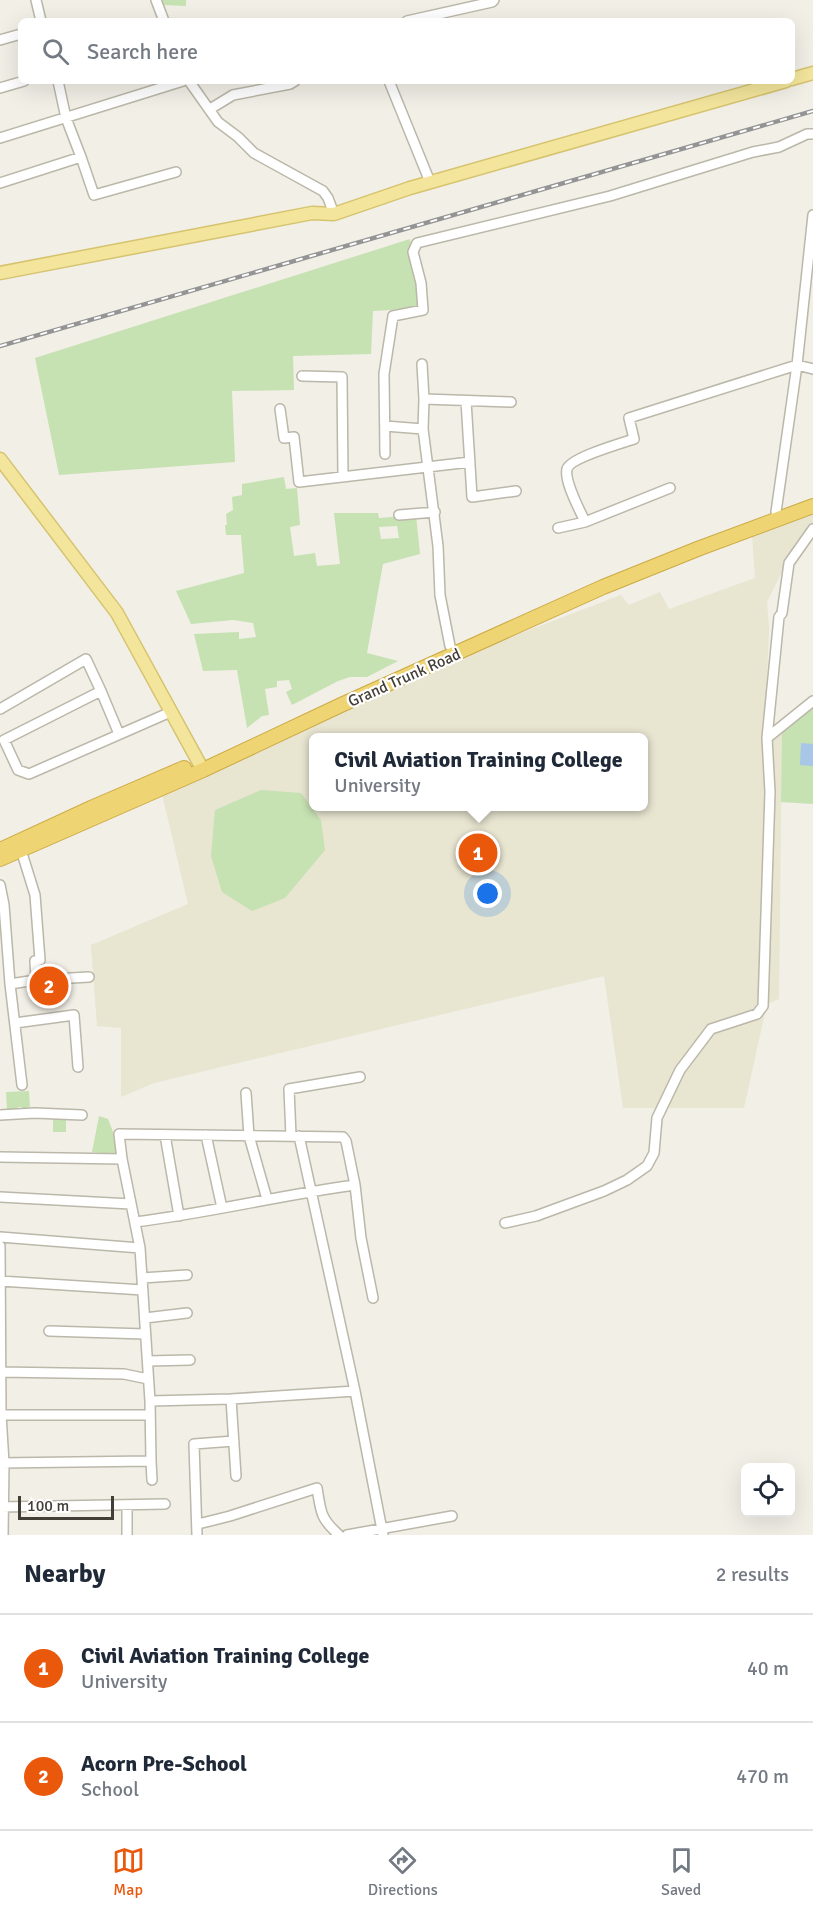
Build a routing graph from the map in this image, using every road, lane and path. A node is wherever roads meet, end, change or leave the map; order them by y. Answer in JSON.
{"nodes":[{"id":1,"x":36,"y":0,"type":"edge"},
{"id":2,"x":156,"y":0,"type":"edge"},
{"id":3,"x":494,"y":0,"type":"edge"},
{"id":4,"x":40,"y":18,"type":"edge"},
{"id":5,"x":163,"y":18,"type":"edge"},
{"id":6,"x":420,"y":18,"type":"edge"},
{"id":7,"x":18,"y":35,"type":"edge"},
{"id":8,"x":0,"y":40,"type":"edge"},
{"id":9,"x":813,"y":73,"type":"edge"},
{"id":10,"x":795,"y":78,"type":"edge"},
{"id":11,"x":18,"y":83,"type":"edge"},
{"id":12,"x":59,"y":84,"type":"edge"},
{"id":13,"x":174,"y":84,"type":"edge"},
{"id":14,"x":191,"y":84,"type":"edge"},
{"id":15,"x":290,"y":84,"type":"edge"},
{"id":16,"x":390,"y":84,"type":"edge"},
{"id":17,"x":775,"y":84,"type":"edge"},
{"id":18,"x":0,"y":88,"type":"edge"},
{"id":19,"x":210,"y":109,"type":"junction"},
{"id":20,"x":66,"y":118,"type":"junction"},
{"id":21,"x":813,"y":134,"type":"edge"},
{"id":22,"x":0,"y":138,"type":"edge"},
{"id":23,"x":81,"y":157,"type":"junction"},
{"id":24,"x":176,"y":172,"type":"dead end"},
{"id":25,"x":430,"y":182,"type":"junction"},
{"id":26,"x":0,"y":183,"type":"edge"},
{"id":27,"x":334,"y":214,"type":"junction"},
{"id":28,"x":813,"y":215,"type":"edge"},
{"id":29,"x":0,"y":273,"type":"edge"},
{"id":30,"x":808,"y":285,"type":"edge"},
{"id":31,"x":422,"y":364,"type":"dead end"},
{"id":32,"x":797,"y":365,"type":"junction"},
{"id":33,"x":813,"y":369,"type":"edge"},
{"id":34,"x":302,"y":376,"type":"dead end"},
{"id":35,"x":424,"y":399,"type":"junction"},
{"id":36,"x":466,"y":401,"type":"junction"},
{"id":37,"x":511,"y":402,"type":"dead end"},
{"id":38,"x":280,"y":409,"type":"dead end"},
{"id":39,"x":384,"y":426,"type":"junction"},
{"id":40,"x":423,"y":429,"type":"junction"},
{"id":41,"x":385,"y":454,"type":"dead end"},
{"id":42,"x":0,"y":459,"type":"edge"},
{"id":43,"x":470,"y":462,"type":"junction"},
{"id":44,"x":429,"y":468,"type":"junction"},
{"id":45,"x":344,"y":477,"type":"junction"},
{"id":46,"x":670,"y":488,"type":"dead end"},
{"id":47,"x":516,"y":491,"type":"dead end"},
{"id":48,"x":813,"y":498,"type":"edge"},
{"id":49,"x":813,"y":506,"type":"edge"},
{"id":50,"x":435,"y":512,"type":"junction"},
{"id":51,"x":776,"y":512,"type":"junction"},
{"id":52,"x":399,"y":515,"type":"dead end"},
{"id":53,"x":585,"y":522,"type":"junction"},
{"id":54,"x":558,"y":528,"type":"dead end"},
{"id":55,"x":813,"y":529,"type":"edge"},
{"id":56,"x":450,"y":646,"type":"junction"},
{"id":57,"x":101,"y":691,"type":"junction"},
{"id":58,"x":813,"y":701,"type":"edge"},
{"id":59,"x":0,"y":709,"type":"edge"},
{"id":60,"x":171,"y":712,"type":"junction"},
{"id":61,"x":0,"y":730,"type":"edge"},
{"id":62,"x":120,"y":734,"type":"junction"},
{"id":63,"x":767,"y":738,"type":"junction"},
{"id":64,"x":4,"y":740,"type":"junction"},
{"id":65,"x":200,"y":766,"type":"junction"},
{"id":66,"x":0,"y":850,"type":"edge"},
{"id":67,"x":21,"y":850,"type":"junction"},
{"id":68,"x":0,"y":859,"type":"edge"},
{"id":69,"x":0,"y":885,"type":"edge"},
{"id":70,"x":89,"y":977,"type":"dead end"},
{"id":71,"x":36,"y":980,"type":"junction"},
{"id":72,"x":10,"y":984,"type":"junction"},
{"id":73,"x":15,"y":1023,"type":"junction"},
{"id":74,"x":78,"y":1067,"type":"dead end"},
{"id":75,"x":360,"y":1077,"type":"dead end"},
{"id":76,"x":22,"y":1085,"type":"dead end"},
{"id":77,"x":246,"y":1094,"type":"dead end"},
{"id":78,"x":0,"y":1115,"type":"edge"},
{"id":79,"x":82,"y":1115,"type":"dead end"},
{"id":80,"x":165,"y":1135,"type":"junction"},
{"id":81,"x":206,"y":1135,"type":"junction"},
{"id":82,"x":249,"y":1136,"type":"junction"},
{"id":83,"x":295,"y":1136,"type":"junction"},
{"id":84,"x":0,"y":1157,"type":"edge"},
{"id":85,"x":122,"y":1159,"type":"junction"},
{"id":86,"x":355,"y":1185,"type":"junction"},
{"id":87,"x":311,"y":1191,"type":"junction"},
{"id":88,"x":0,"y":1197,"type":"edge"},
{"id":89,"x":267,"y":1199,"type":"junction"},
{"id":90,"x":131,"y":1204,"type":"junction"},
{"id":91,"x":222,"y":1208,"type":"junction"},
{"id":92,"x":179,"y":1216,"type":"junction"},
{"id":93,"x":135,"y":1222,"type":"junction"},
{"id":94,"x":505,"y":1223,"type":"dead end"},
{"id":95,"x":0,"y":1237,"type":"edge"},
{"id":96,"x":0,"y":1246,"type":"edge"},
{"id":97,"x":140,"y":1248,"type":"junction"},
{"id":98,"x":187,"y":1275,"type":"dead end"},
{"id":99,"x":142,"y":1278,"type":"junction"},
{"id":100,"x":0,"y":1281,"type":"edge"},
{"id":101,"x":143,"y":1290,"type":"junction"},
{"id":102,"x":373,"y":1298,"type":"dead end"},
{"id":103,"x":187,"y":1313,"type":"dead end"},
{"id":104,"x":144,"y":1317,"type":"junction"},
{"id":105,"x":0,"y":1325,"type":"edge"},
{"id":106,"x":49,"y":1331,"type":"dead end"},
{"id":107,"x":145,"y":1334,"type":"junction"},
{"id":108,"x":190,"y":1360,"type":"dead end"},
{"id":109,"x":148,"y":1361,"type":"junction"},
{"id":110,"x":1,"y":1372,"type":"edge"},
{"id":111,"x":148,"y":1379,"type":"junction"},
{"id":112,"x":355,"y":1391,"type":"junction"},
{"id":113,"x":231,"y":1399,"type":"junction"},
{"id":114,"x":150,"y":1401,"type":"junction"},
{"id":115,"x":1,"y":1414,"type":"edge"},
{"id":116,"x":150,"y":1415,"type":"junction"},
{"id":117,"x":234,"y":1441,"type":"junction"},
{"id":118,"x":151,"y":1461,"type":"junction"},
{"id":119,"x":2,"y":1463,"type":"edge"},
{"id":120,"x":236,"y":1476,"type":"dead end"},
{"id":121,"x":152,"y":1480,"type":"dead end"},
{"id":122,"x":165,"y":1504,"type":"dead end"},
{"id":123,"x":127,"y":1505,"type":"junction"},
{"id":124,"x":2,"y":1507,"type":"edge"},
{"id":125,"x":452,"y":1516,"type":"dead end"},
{"id":126,"x":198,"y":1524,"type":"junction"},
{"id":127,"x":382,"y":1532,"type":"edge"},
{"id":128,"x":3,"y":1535,"type":"edge"},
{"id":129,"x":128,"y":1535,"type":"edge"},
{"id":130,"x":197,"y":1535,"type":"edge"},
{"id":131,"x":339,"y":1535,"type":"edge"},
{"id":132,"x":347,"y":1535,"type":"edge"}],
"edges":[{"from":1,"to":4,"type":"street"},
{"from":2,"to":5,"type":"street"},
{"from":3,"to":6,"type":"street"},
{"from":7,"to":8,"type":"street"},
{"from":9,"to":10,"type":"main road"},
{"from":11,"to":18,"type":"street"},
{"from":12,"to":20,"type":"street"},
{"from":13,"to":20,"type":"street"},
{"from":14,"to":19,"type":"street"},
{"from":15,"to":19,"type":"street"},
{"from":16,"to":25,"type":"street"},
{"from":17,"to":25,"type":"main road"},
{"from":19,"to":27,"type":"street"},
{"from":20,"to":22,"type":"street"},
{"from":20,"to":23,"type":"street"},
{"from":21,"to":39,"type":"street"},
{"from":23,"to":24,"type":"street"},
{"from":23,"to":26,"type":"street"},
{"from":25,"to":27,"type":"main road"},
{"from":27,"to":29,"type":"main road"},
{"from":28,"to":30,"type":"street"},
{"from":30,"to":32,"type":"street"},
{"from":31,"to":35,"type":"street"},
{"from":32,"to":33,"type":"street"},
{"from":32,"to":51,"type":"street"},
{"from":32,"to":53,"type":"street"},
{"from":34,"to":45,"type":"street"},
{"from":35,"to":36,"type":"street"},
{"from":35,"to":40,"type":"street"},
{"from":36,"to":37,"type":"street"},
{"from":36,"to":43,"type":"street"},
{"from":38,"to":45,"type":"street"},
{"from":39,"to":40,"type":"street"},
{"from":39,"to":41,"type":"street"},
{"from":40,"to":44,"type":"street"},
{"from":42,"to":60,"type":"main road"},
{"from":43,"to":44,"type":"street"},
{"from":43,"to":47,"type":"street"},
{"from":44,"to":45,"type":"street"},
{"from":44,"to":50,"type":"street"},
{"from":46,"to":53,"type":"street"},
{"from":48,"to":51,"type":"highway","name":"Grand Trunk Road"},
{"from":49,"to":65,"type":"highway","name":"Grand Trunk Road"},
{"from":50,"to":52,"type":"street"},
{"from":50,"to":56,"type":"street"},
{"from":51,"to":56,"type":"highway","name":"Grand Trunk Road"},
{"from":53,"to":54,"type":"street"},
{"from":55,"to":63,"type":"street"},
{"from":56,"to":65,"type":"highway","name":"Grand Trunk Road"},
{"from":57,"to":59,"type":"street"},
{"from":57,"to":62,"type":"street"},
{"from":57,"to":64,"type":"street"},
{"from":58,"to":63,"type":"street"},
{"from":60,"to":62,"type":"street"},
{"from":60,"to":65,"type":"main road"},
{"from":61,"to":64,"type":"street"},
{"from":62,"to":64,"type":"street"},
{"from":63,"to":94,"type":"street"},
{"from":65,"to":66,"type":"highway","name":"Grand Trunk Road"},
{"from":65,"to":67,"type":"highway","name":"Grand Trunk Road"},
{"from":67,"to":68,"type":"highway","name":"Grand Trunk Road"},
{"from":67,"to":71,"type":"street"},
{"from":69,"to":72,"type":"street"},
{"from":70,"to":71,"type":"street"},
{"from":71,"to":72,"type":"street"},
{"from":72,"to":73,"type":"street"},
{"from":73,"to":74,"type":"street"},
{"from":73,"to":76,"type":"street"},
{"from":75,"to":83,"type":"street"},
{"from":77,"to":82,"type":"street"},
{"from":78,"to":79,"type":"street"},
{"from":80,"to":81,"type":"street"},
{"from":80,"to":85,"type":"street"},
{"from":80,"to":92,"type":"street"},
{"from":81,"to":82,"type":"street"},
{"from":81,"to":91,"type":"street"},
{"from":82,"to":83,"type":"street"},
{"from":82,"to":89,"type":"street"},
{"from":83,"to":86,"type":"street"},
{"from":83,"to":87,"type":"street"},
{"from":84,"to":85,"type":"street"},
{"from":85,"to":90,"type":"street"},
{"from":86,"to":87,"type":"street"},
{"from":86,"to":102,"type":"street"},
{"from":87,"to":89,"type":"street"},
{"from":87,"to":112,"type":"street"},
{"from":88,"to":90,"type":"street"},
{"from":89,"to":91,"type":"street"},
{"from":90,"to":93,"type":"street"},
{"from":91,"to":92,"type":"street"},
{"from":92,"to":93,"type":"street"},
{"from":93,"to":97,"type":"street"},
{"from":95,"to":97,"type":"street"},
{"from":96,"to":100,"type":"street"},
{"from":97,"to":99,"type":"street"},
{"from":98,"to":99,"type":"street"},
{"from":99,"to":101,"type":"street"},
{"from":100,"to":101,"type":"street"},
{"from":100,"to":105,"type":"street"},
{"from":101,"to":104,"type":"street"},
{"from":103,"to":104,"type":"street"},
{"from":104,"to":107,"type":"street"},
{"from":105,"to":110,"type":"street"},
{"from":106,"to":107,"type":"street"},
{"from":107,"to":109,"type":"street"},
{"from":108,"to":109,"type":"street"},
{"from":109,"to":111,"type":"street"},
{"from":110,"to":111,"type":"street"},
{"from":110,"to":115,"type":"street"},
{"from":111,"to":114,"type":"street"},
{"from":112,"to":113,"type":"street"},
{"from":112,"to":127,"type":"street"},
{"from":113,"to":114,"type":"street"},
{"from":113,"to":117,"type":"street"},
{"from":114,"to":116,"type":"street"},
{"from":115,"to":116,"type":"street"},
{"from":115,"to":119,"type":"street"},
{"from":116,"to":118,"type":"street"},
{"from":117,"to":120,"type":"street"},
{"from":117,"to":126,"type":"street"},
{"from":118,"to":119,"type":"street"},
{"from":118,"to":121,"type":"street"},
{"from":119,"to":124,"type":"street"},
{"from":122,"to":123,"type":"street"},
{"from":123,"to":124,"type":"street"},
{"from":123,"to":129,"type":"street"},
{"from":124,"to":128,"type":"street"},
{"from":125,"to":127,"type":"street"},
{"from":126,"to":130,"type":"street"},
{"from":126,"to":131,"type":"street"},
{"from":127,"to":132,"type":"street"}]}
